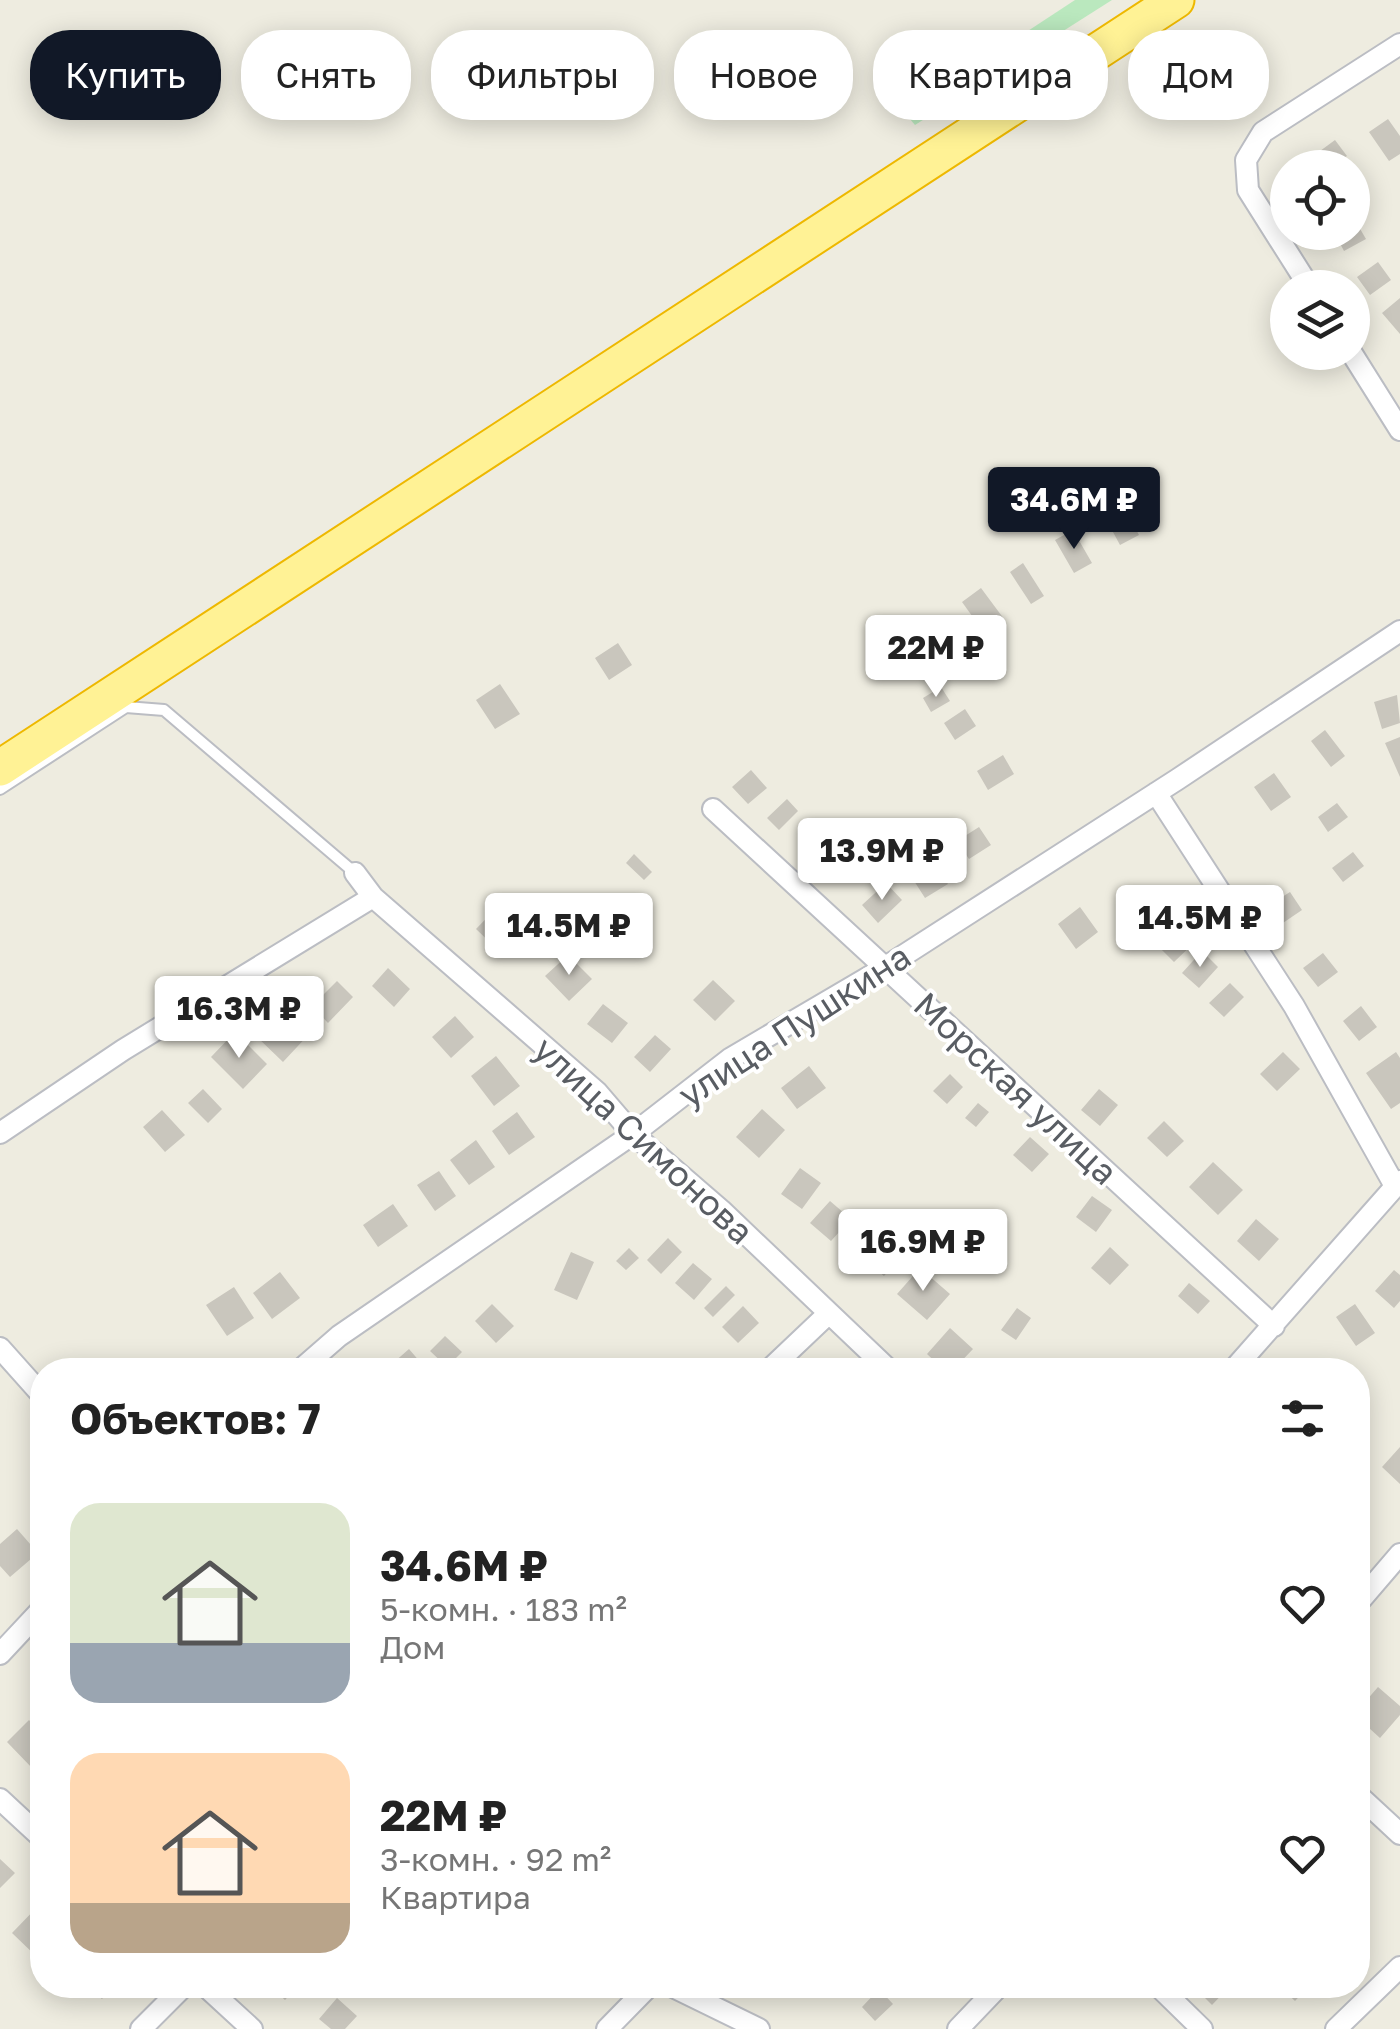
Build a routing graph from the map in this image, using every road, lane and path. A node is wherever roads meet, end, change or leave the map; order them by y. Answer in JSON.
{"nodes":[{"id":1,"x":1176,"y":0,"type":"edge"},
{"id":2,"x":1400,"y":44,"type":"edge"},
{"id":3,"x":1299,"y":270,"type":"edge"},
{"id":4,"x":1362,"y":370,"type":"edge"},
{"id":5,"x":1400,"y":430,"type":"edge"},
{"id":6,"x":1400,"y":631,"type":"edge"},
{"id":7,"x":123,"y":700,"type":"junction"},
{"id":8,"x":0,"y":768,"type":"edge"},
{"id":9,"x":0,"y":789,"type":"edge"},
{"id":10,"x":1156,"y":793,"type":"junction"},
{"id":11,"x":712,"y":809,"type":"dead end"},
{"id":12,"x":354,"y":872,"type":"joint"},
{"id":13,"x":373,"y":897,"type":"junction"},
{"id":14,"x":884,"y":968,"type":"junction"},
{"id":15,"x":0,"y":1133,"type":"edge"},
{"id":16,"x":633,"y":1134,"type":"junction"},
{"id":17,"x":1398,"y":1184,"type":"edge"},
{"id":18,"x":828,"y":1314,"type":"junction"},
{"id":19,"x":1274,"y":1326,"type":"junction"},
{"id":20,"x":0,"y":1348,"type":"edge"},
{"id":21,"x":314,"y":1358,"type":"edge"},
{"id":22,"x":782,"y":1358,"type":"edge"},
{"id":23,"x":875,"y":1358,"type":"edge"},
{"id":24,"x":1244,"y":1358,"type":"edge"},
{"id":25,"x":30,"y":1382,"type":"edge"},
{"id":26,"x":1400,"y":1554,"type":"edge"},
{"id":27,"x":1370,"y":1589,"type":"edge"},
{"id":28,"x":30,"y":1623,"type":"edge"},
{"id":29,"x":0,"y":1654,"type":"edge"},
{"id":30,"x":0,"y":1799,"type":"edge"},
{"id":31,"x":1370,"y":1806,"type":"edge"},
{"id":32,"x":30,"y":1827,"type":"edge"},
{"id":33,"x":1400,"y":1834,"type":"edge"},
{"id":34,"x":1400,"y":1967,"type":"edge"},
{"id":35,"x":1370,"y":1996,"type":"edge"},
{"id":36,"x":172,"y":1998,"type":"edge"},
{"id":37,"x":218,"y":1998,"type":"edge"},
{"id":38,"x":637,"y":1998,"type":"edge"},
{"id":39,"x":696,"y":1998,"type":"edge"},
{"id":40,"x":988,"y":1998,"type":"edge"},
{"id":41,"x":1170,"y":1998,"type":"edge"},
{"id":42,"x":1368,"y":1998,"type":"edge"},
{"id":43,"x":142,"y":2029,"type":"edge"},
{"id":44,"x":252,"y":2029,"type":"edge"},
{"id":45,"x":607,"y":2029,"type":"edge"},
{"id":46,"x":760,"y":2029,"type":"edge"},
{"id":47,"x":958,"y":2029,"type":"edge"},
{"id":48,"x":1202,"y":2029,"type":"edge"},
{"id":49,"x":1336,"y":2029,"type":"edge"}],
"edges":[{"from":1,"to":7,"type":"highway"},
{"from":2,"to":3,"type":"street"},
{"from":4,"to":5,"type":"street"},
{"from":6,"to":10,"type":"street","name":"улица Пушкина"},
{"from":7,"to":8,"type":"highway"},
{"from":7,"to":9,"type":"lane"},
{"from":7,"to":12,"type":"lane"},
{"from":10,"to":14,"type":"street","name":"улица Пушкина"},
{"from":10,"to":17,"type":"street"},
{"from":11,"to":14,"type":"street","name":"Морская улица"},
{"from":12,"to":13,"type":"street","name":"улица Симонова"},
{"from":13,"to":15,"type":"street"},
{"from":13,"to":16,"type":"street","name":"улица Симонова"},
{"from":14,"to":16,"type":"street","name":"улица Пушкина"},
{"from":14,"to":19,"type":"street","name":"Морская улица"},
{"from":16,"to":18,"type":"street","name":"улица Симонова"},
{"from":16,"to":21,"type":"street","name":"улица Пушкина"},
{"from":17,"to":19,"type":"street"},
{"from":18,"to":22,"type":"street"},
{"from":18,"to":23,"type":"street","name":"улица Симонова"},
{"from":19,"to":24,"type":"street"},
{"from":20,"to":25,"type":"street"},
{"from":26,"to":27,"type":"street"},
{"from":28,"to":29,"type":"street"},
{"from":30,"to":32,"type":"street"},
{"from":31,"to":33,"type":"street"},
{"from":34,"to":35,"type":"street"},
{"from":36,"to":43,"type":"street"},
{"from":37,"to":44,"type":"street"},
{"from":38,"to":45,"type":"street"},
{"from":39,"to":46,"type":"street"},
{"from":40,"to":47,"type":"street"},
{"from":41,"to":48,"type":"street"},
{"from":42,"to":49,"type":"street"}]}
